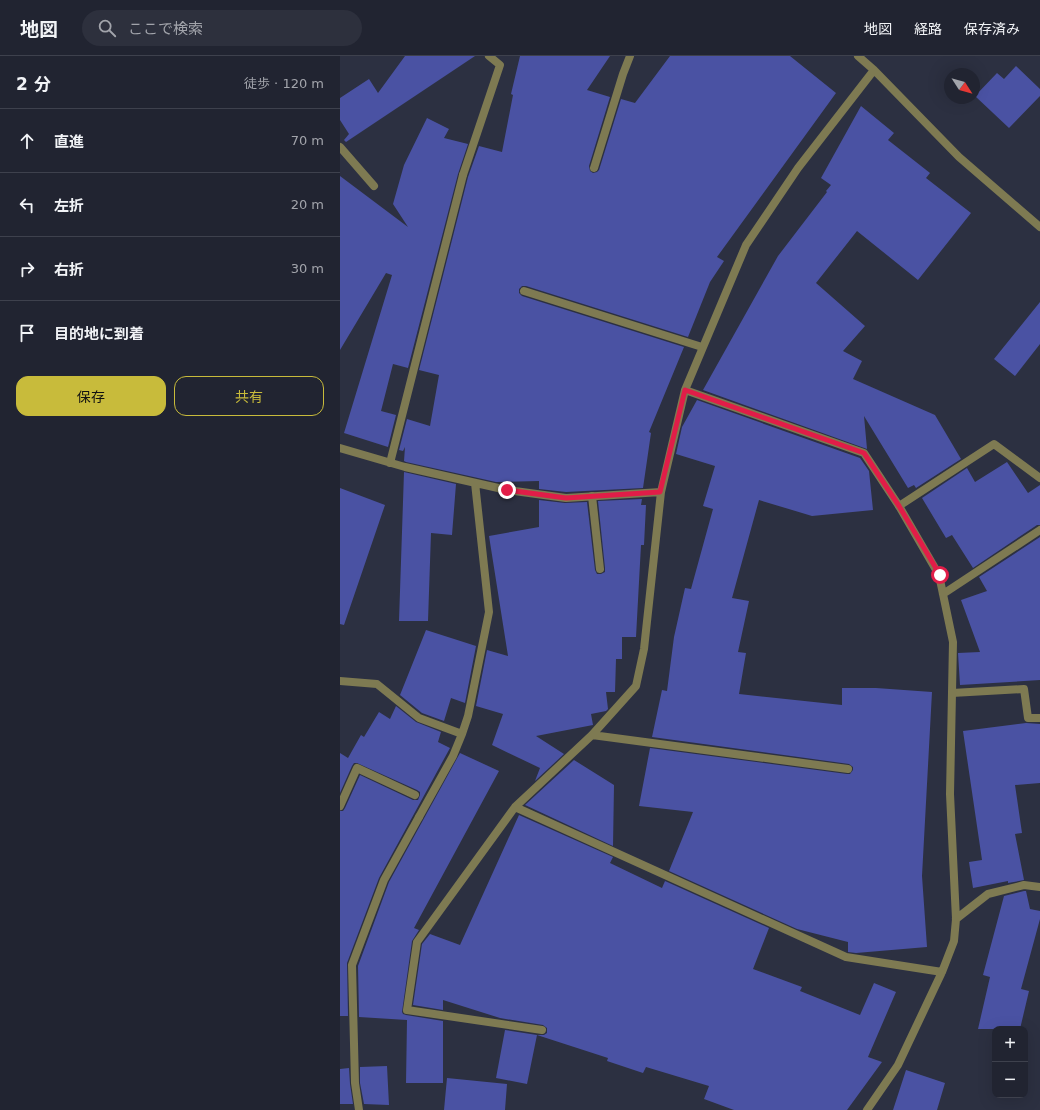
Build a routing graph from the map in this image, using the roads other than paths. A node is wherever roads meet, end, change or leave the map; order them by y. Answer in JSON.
{"nodes":[{"id":1,"x":489,"y":56,"type":"edge"},
{"id":2,"x":630,"y":56,"type":"edge"},
{"id":3,"x":858,"y":56,"type":"edge"},
{"id":4,"x":874,"y":70,"type":"junction"},
{"id":5,"x":340,"y":147,"type":"edge"},
{"id":6,"x":594,"y":168,"type":"dead end"},
{"id":7,"x":374,"y":186,"type":"dead end"},
{"id":8,"x":1040,"y":227,"type":"edge"},
{"id":9,"x":524,"y":290,"type":"dead end"},
{"id":10,"x":702,"y":347,"type":"junction"},
{"id":11,"x":685,"y":390,"type":"junction"},
{"id":12,"x":340,"y":448,"type":"edge"},
{"id":13,"x":390,"y":463,"type":"junction"},
{"id":14,"x":1040,"y":478,"type":"edge"},
{"id":15,"x":475,"y":482,"type":"junction"},
{"id":16,"x":660,"y":492,"type":"junction"},
{"id":17,"x":592,"y":496,"type":"junction"},
{"id":18,"x":899,"y":506,"type":"junction"},
{"id":19,"x":1040,"y":530,"type":"edge"},
{"id":20,"x":600,"y":569,"type":"dead end"},
{"id":21,"x":943,"y":594,"type":"junction"},
{"id":22,"x":340,"y":681,"type":"edge"},
{"id":23,"x":952,"y":693,"type":"junction"},
{"id":24,"x":1040,"y":718,"type":"edge"},
{"id":25,"x":462,"y":734,"type":"junction"},
{"id":26,"x":592,"y":735,"type":"junction"},
{"id":27,"x":848,"y":769,"type":"dead end"},
{"id":28,"x":416,"y":795,"type":"dead end"},
{"id":29,"x":340,"y":806,"type":"edge"},
{"id":30,"x":515,"y":807,"type":"junction"},
{"id":31,"x":1040,"y":887,"type":"edge"},
{"id":32,"x":956,"y":918,"type":"junction"},
{"id":33,"x":942,"y":972,"type":"junction"},
{"id":34,"x":542,"y":1030,"type":"dead end"},
{"id":35,"x":359,"y":1110,"type":"edge"},
{"id":36,"x":867,"y":1110,"type":"edge"}],
"edges":[{"from":1,"to":13,"type":"street"},
{"from":2,"to":6,"type":"street"},
{"from":3,"to":4,"type":"street"},
{"from":4,"to":8,"type":"street"},
{"from":4,"to":10,"type":"street"},
{"from":5,"to":7,"type":"street"},
{"from":9,"to":10,"type":"street"},
{"from":10,"to":11,"type":"street"},
{"from":11,"to":16,"type":"street"},
{"from":11,"to":18,"type":"street"},
{"from":12,"to":13,"type":"street"},
{"from":13,"to":15,"type":"street"},
{"from":14,"to":18,"type":"street"},
{"from":15,"to":17,"type":"street"},
{"from":15,"to":25,"type":"street"},
{"from":16,"to":17,"type":"street"},
{"from":16,"to":26,"type":"street"},
{"from":17,"to":20,"type":"street"},
{"from":18,"to":21,"type":"street"},
{"from":19,"to":21,"type":"street"},
{"from":21,"to":23,"type":"street"},
{"from":22,"to":25,"type":"street"},
{"from":23,"to":24,"type":"street"},
{"from":23,"to":32,"type":"street"},
{"from":25,"to":35,"type":"street"},
{"from":26,"to":27,"type":"street"},
{"from":26,"to":30,"type":"street"},
{"from":28,"to":29,"type":"street"},
{"from":30,"to":33,"type":"street"},
{"from":30,"to":34,"type":"street"},
{"from":31,"to":32,"type":"street"},
{"from":32,"to":33,"type":"street"},
{"from":33,"to":36,"type":"street"}]}
